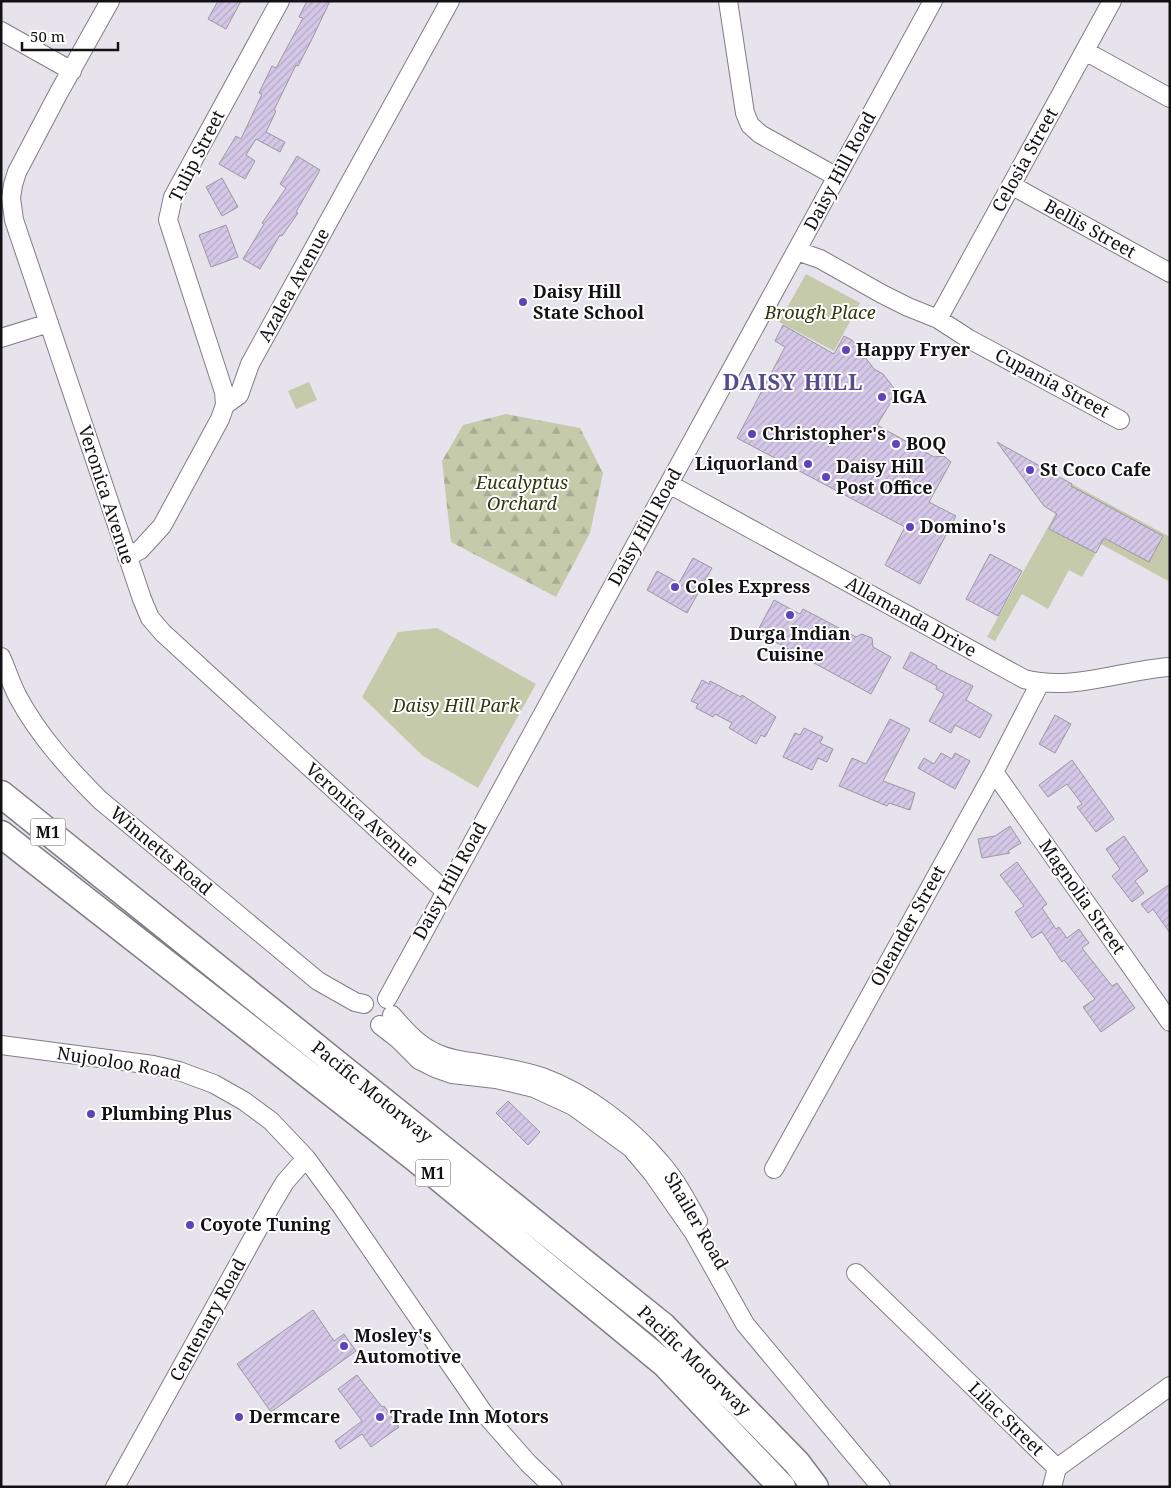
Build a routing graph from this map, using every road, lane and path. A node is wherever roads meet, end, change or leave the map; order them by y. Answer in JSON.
{"nodes":[{"id":1,"x":110,"y":1,"type":"edge"},
{"id":2,"x":280,"y":1,"type":"edge"},
{"id":3,"x":450,"y":1,"type":"edge"},
{"id":4,"x":728,"y":1,"type":"edge"},
{"id":5,"x":933,"y":1,"type":"edge"},
{"id":6,"x":1112,"y":1,"type":"edge"},
{"id":7,"x":1,"y":31,"type":"edge"},
{"id":8,"x":1085,"y":51,"type":"junction"},
{"id":9,"x":72,"y":71,"type":"junction"},
{"id":10,"x":1170,"y":98,"type":"edge"},
{"id":11,"x":836,"y":177,"type":"junction"},
{"id":12,"x":1011,"y":185,"type":"junction"},
{"id":13,"x":797,"y":251,"type":"junction"},
{"id":14,"x":1170,"y":273,"type":"edge"},
{"id":15,"x":938,"y":319,"type":"junction"},
{"id":16,"x":49,"y":323,"type":"junction"},
{"id":17,"x":1,"y":338,"type":"edge"},
{"id":18,"x":225,"y":405,"type":"junction"},
{"id":19,"x":1120,"y":420,"type":"dead end"},
{"id":20,"x":668,"y":484,"type":"junction"},
{"id":21,"x":127,"y":557,"type":"junction"},
{"id":22,"x":1,"y":657,"type":"edge"},
{"id":23,"x":1170,"y":667,"type":"edge"},
{"id":24,"x":1040,"y":683,"type":"junction"},
{"id":25,"x":994,"y":772,"type":"junction"},
{"id":26,"x":1,"y":776,"type":"edge"},
{"id":27,"x":1,"y":794,"type":"edge"},
{"id":28,"x":1,"y":834,"type":"edge"},
{"id":29,"x":95,"y":869,"type":"junction"},
{"id":30,"x":445,"y":891,"type":"junction"},
{"id":31,"x":364,"y":1004,"type":"junction"},
{"id":32,"x":386,"y":1013,"type":"junction"},
{"id":33,"x":1170,"y":1022,"type":"edge"},
{"id":34,"x":1,"y":1045,"type":"edge"},
{"id":35,"x":306,"y":1158,"type":"junction"},
{"id":36,"x":774,"y":1169,"type":"dead end"},
{"id":37,"x":856,"y":1273,"type":"dead end"},
{"id":38,"x":1170,"y":1386,"type":"edge"},
{"id":39,"x":1057,"y":1468,"type":"junction"},
{"id":40,"x":115,"y":1487,"type":"edge"},
{"id":41,"x":553,"y":1487,"type":"edge"},
{"id":42,"x":782,"y":1487,"type":"edge"},
{"id":43,"x":815,"y":1487,"type":"edge"},
{"id":44,"x":882,"y":1487,"type":"edge"},
{"id":45,"x":1052,"y":1487,"type":"edge"}],
"edges":[{"from":1,"to":9,"type":"street","name":"Veronica Avenue"},
{"from":2,"to":18,"type":"street","name":"Tulip Street"},
{"from":3,"to":18,"type":"street","name":"Azalea Avenue"},
{"from":4,"to":11,"type":"street"},
{"from":5,"to":11,"type":"street","name":"Daisy Hill Road"},
{"from":6,"to":8,"type":"street","name":"Celosia Street"},
{"from":7,"to":9,"type":"street"},
{"from":8,"to":10,"type":"street"},
{"from":8,"to":12,"type":"street","name":"Celosia Street"},
{"from":9,"to":16,"type":"street","name":"Veronica Avenue"},
{"from":11,"to":13,"type":"street","name":"Daisy Hill Road"},
{"from":12,"to":14,"type":"street","name":"Bellis Street"},
{"from":12,"to":15,"type":"street","name":"Celosia Street"},
{"from":13,"to":15,"type":"street","name":"Cupania Street"},
{"from":13,"to":20,"type":"street","name":"Daisy Hill Road"},
{"from":15,"to":19,"type":"street","name":"Cupania Street"},
{"from":16,"to":17,"type":"street"},
{"from":16,"to":21,"type":"street","name":"Veronica Avenue"},
{"from":18,"to":21,"type":"street","name":"Azalea Avenue"},
{"from":20,"to":24,"type":"street","name":"Allamanda Drive"},
{"from":20,"to":30,"type":"street","name":"Daisy Hill Road"},
{"from":21,"to":30,"type":"street","name":"Veronica Avenue"},
{"from":22,"to":31,"type":"street","name":"Winnetts Road"},
{"from":23,"to":24,"type":"street","name":"Allamanda Drive"},
{"from":24,"to":25,"type":"street","name":"Oleander Street"},
{"from":25,"to":33,"type":"street","name":"Magnolia Street"},
{"from":25,"to":36,"type":"street","name":"Oleander Street"},
{"from":26,"to":29,"type":"highway"},
{"from":27,"to":29,"type":"highway","name":"Pacific Motorway","number":"M1"},
{"from":28,"to":42,"type":"highway","name":"Pacific Motorway","number":"M1"},
{"from":29,"to":43,"type":"highway","name":"Pacific Motorway","number":"M1"},
{"from":30,"to":32,"type":"street","name":"Daisy Hill Road"},
{"from":31,"to":32,"type":"street"},
{"from":31,"to":32,"type":"street"},
{"from":32,"to":44,"type":"street","name":"Shailer Road"},
{"from":34,"to":35,"type":"street","name":"Nujooloo Road"},
{"from":35,"to":40,"type":"street","name":"Centenary Road"},
{"from":35,"to":41,"type":"street","name":"Nujooloo Road"},
{"from":37,"to":39,"type":"street","name":"Lilac Street"},
{"from":38,"to":39,"type":"street","name":"Lilac Street"},
{"from":39,"to":45,"type":"street"}]}
